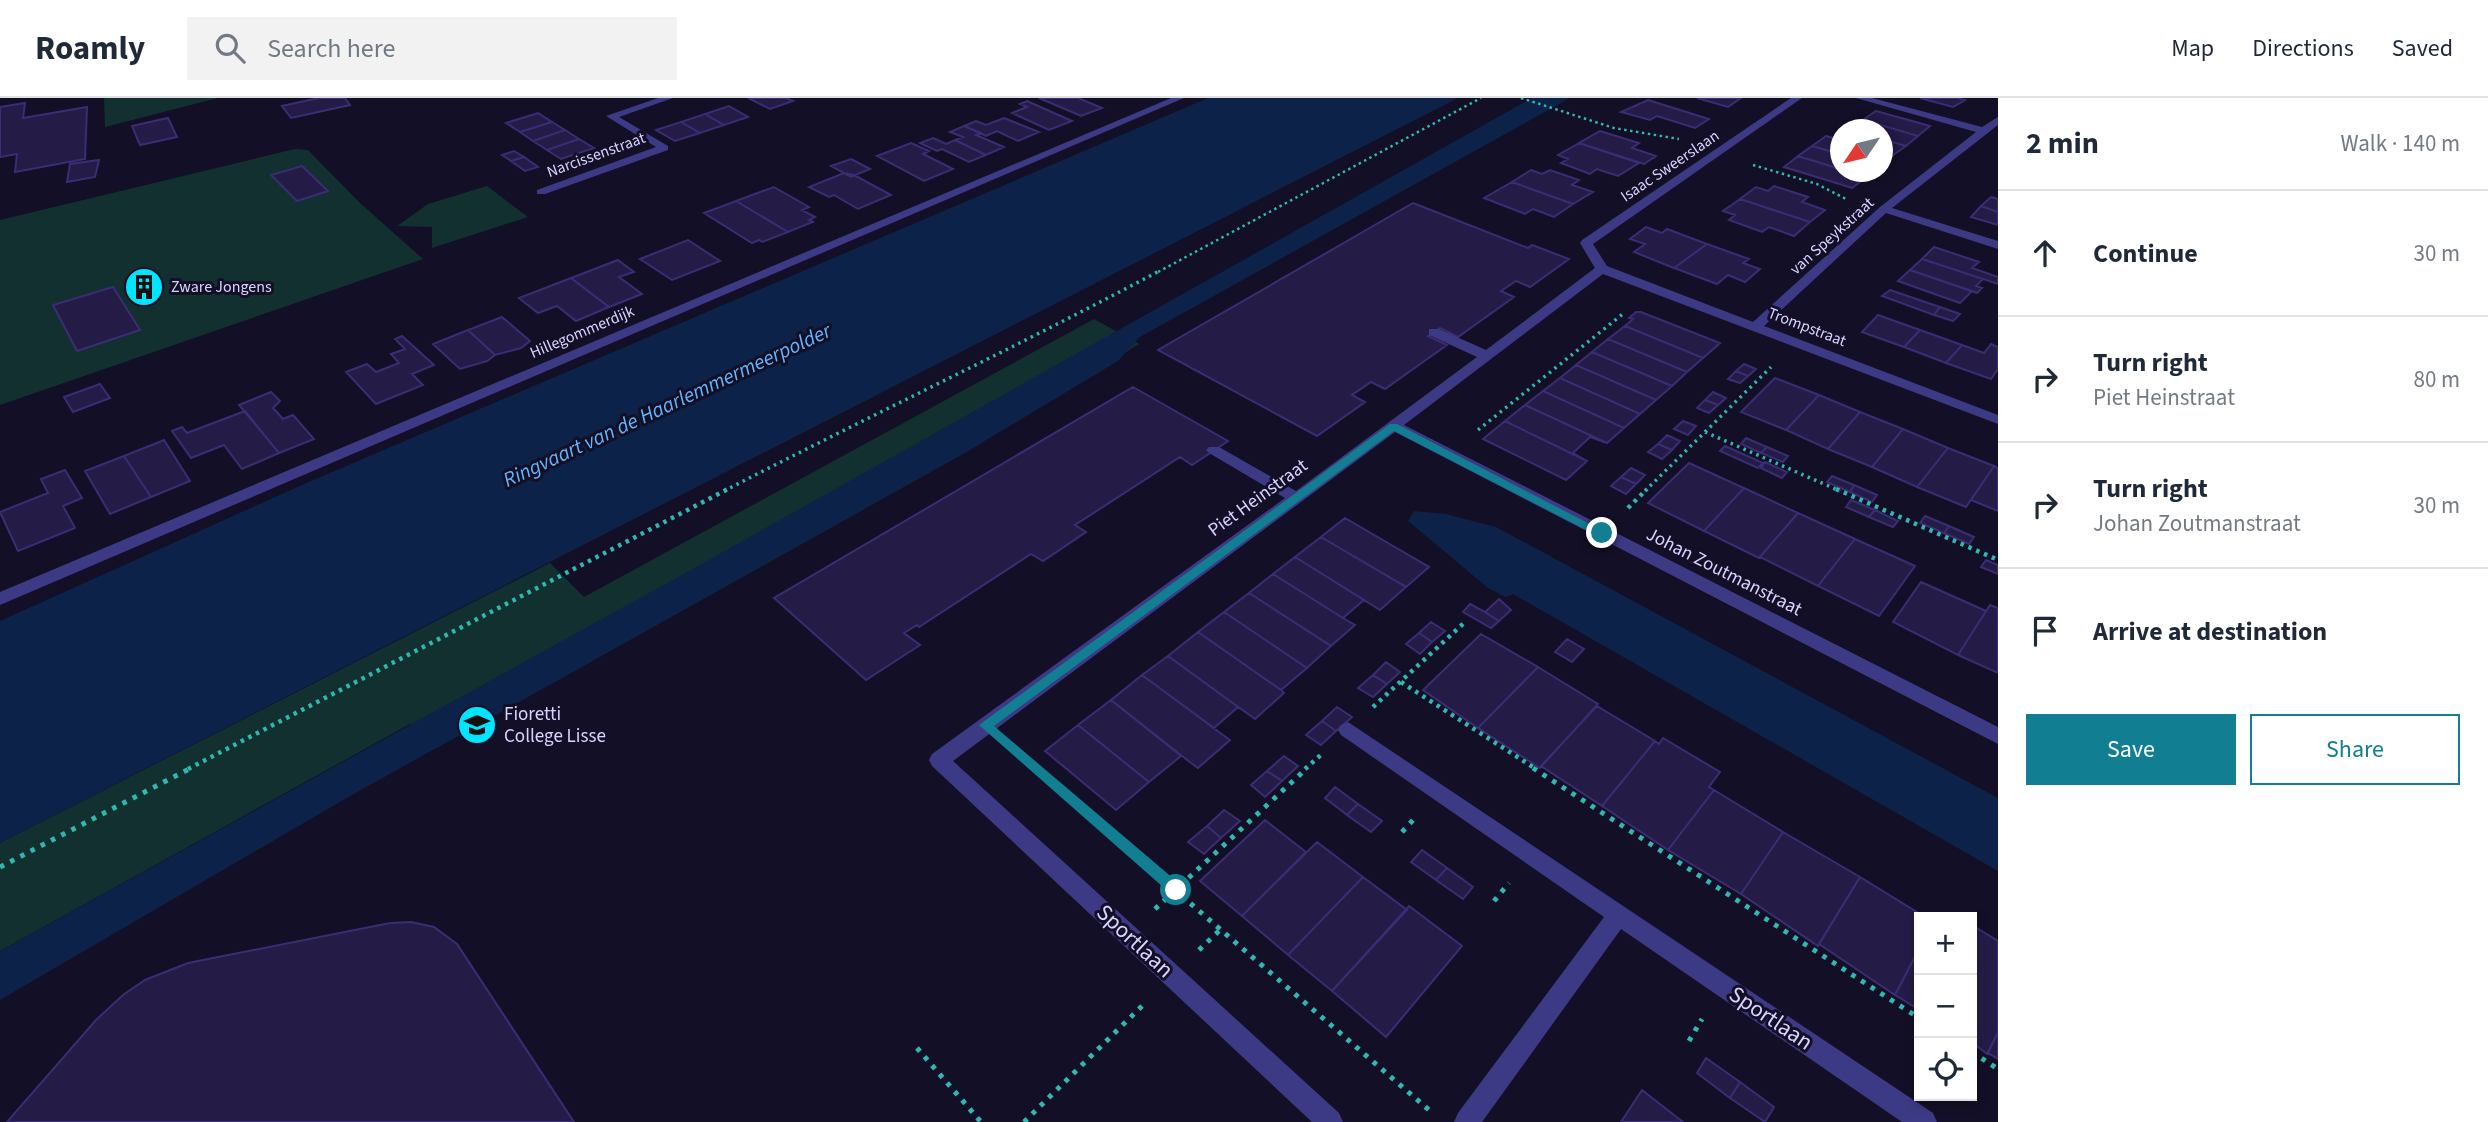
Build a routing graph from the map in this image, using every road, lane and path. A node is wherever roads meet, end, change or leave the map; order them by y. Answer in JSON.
{"nodes":[{"id":1,"x":668,"y":98,"type":"edge"},
{"id":2,"x":1179,"y":98,"type":"edge"},
{"id":3,"x":1481,"y":98,"type":"edge"},
{"id":4,"x":1521,"y":98,"type":"edge"},
{"id":5,"x":1797,"y":98,"type":"edge"},
{"id":6,"x":1861,"y":98,"type":"edge"},
{"id":7,"x":1998,"y":120,"type":"edge"},
{"id":8,"x":1984,"y":131,"type":"junction"},
{"id":9,"x":1720,"y":152,"type":"junction"},
{"id":10,"x":541,"y":192,"type":"dead end"},
{"id":11,"x":1883,"y":210,"type":"junction"},
{"id":12,"x":1998,"y":245,"type":"edge"},
{"id":13,"x":1602,"y":269,"type":"junction"},
{"id":14,"x":1655,"y":288,"type":"junction"},
{"id":15,"x":1756,"y":326,"type":"junction"},
{"id":16,"x":1434,"y":332,"type":"dead end"},
{"id":17,"x":1797,"y":341,"type":"junction"},
{"id":18,"x":1487,"y":356,"type":"junction"},
{"id":19,"x":1998,"y":420,"type":"edge"},
{"id":20,"x":1394,"y":426,"type":"junction"},
{"id":21,"x":1705,"y":432,"type":"junction"},
{"id":22,"x":1214,"y":450,"type":"dead end"},
{"id":23,"x":1447,"y":454,"type":"junction"},
{"id":24,"x":1295,"y":497,"type":"junction"},
{"id":25,"x":1602,"y":533,"type":"junction"},
{"id":26,"x":1996,"y":559,"type":"dead end"},
{"id":27,"x":0,"y":599,"type":"edge"},
{"id":28,"x":1465,"y":622,"type":"dead end"},
{"id":29,"x":1401,"y":681,"type":"junction"},
{"id":30,"x":985,"y":725,"type":"junction"},
{"id":31,"x":1348,"y":730,"type":"junction"},
{"id":32,"x":1998,"y":736,"type":"edge"},
{"id":33,"x":939,"y":760,"type":"joint"},
{"id":34,"x":0,"y":867,"type":"edge"},
{"id":35,"x":1176,"y":890,"type":"junction"},
{"id":36,"x":1619,"y":914,"type":"junction"},
{"id":37,"x":1221,"y":929,"type":"junction"},
{"id":38,"x":1128,"y":934,"type":"junction"},
{"id":39,"x":1173,"y":976,"type":"junction"},
{"id":40,"x":1914,"y":1015,"type":"edge"},
{"id":41,"x":917,"y":1048,"type":"dead end"},
{"id":42,"x":1977,"y":1055,"type":"edge"},
{"id":43,"x":1998,"y":1069,"type":"edge"},
{"id":44,"x":1433,"y":1113,"type":"dead end"},
{"id":45,"x":981,"y":1122,"type":"edge"},
{"id":46,"x":1024,"y":1122,"type":"edge"},
{"id":47,"x":1330,"y":1122,"type":"edge"},
{"id":48,"x":1467,"y":1122,"type":"edge"},
{"id":49,"x":1924,"y":1122,"type":"edge"}],
"edges":[{"from":1,"to":10,"type":"street","name":"Narcissenstraat"},
{"from":2,"to":27,"type":"street","name":"Hillegommerdijk"},
{"from":3,"to":34,"type":"path"},
{"from":4,"to":9,"type":"path"},
{"from":5,"to":9,"type":"street","name":"Isaac Sweerslaan"},
{"from":6,"to":8,"type":"street"},
{"from":7,"to":8,"type":"street","name":"van Speykstraat"},
{"from":8,"to":11,"type":"street","name":"van Speykstraat"},
{"from":9,"to":11,"type":"path"},
{"from":9,"to":13,"type":"street","name":"Isaac Sweerslaan"},
{"from":11,"to":12,"type":"street"},
{"from":11,"to":15,"type":"street","name":"van Speykstraat"},
{"from":13,"to":14,"type":"street","name":"Trompstraat"},
{"from":13,"to":18,"type":"street","name":"Piet Heinstraat"},
{"from":14,"to":15,"type":"street","name":"Trompstraat"},
{"from":14,"to":23,"type":"path"},
{"from":15,"to":17,"type":"street","name":"Trompstraat"},
{"from":16,"to":18,"type":"street"},
{"from":17,"to":19,"type":"street","name":"Trompstraat"},
{"from":17,"to":21,"type":"path"},
{"from":18,"to":20,"type":"street","name":"Piet Heinstraat"},
{"from":20,"to":23,"type":"street","name":"Johan Zoutmanstraat"},
{"from":20,"to":24,"type":"street","name":"Piet Heinstraat"},
{"from":21,"to":25,"type":"path"},
{"from":21,"to":26,"type":"path"},
{"from":22,"to":24,"type":"street"},
{"from":23,"to":25,"type":"street","name":"Johan Zoutmanstraat"},
{"from":24,"to":30,"type":"street","name":"Piet Heinstraat"},
{"from":25,"to":32,"type":"street","name":"Johan Zoutmanstraat"},
{"from":28,"to":29,"type":"path"},
{"from":29,"to":31,"type":"path"},
{"from":29,"to":40,"type":"path"},
{"from":30,"to":33,"type":"street","name":"Piet Heinstraat"},
{"from":30,"to":35,"type":"path"},
{"from":31,"to":35,"type":"path"},
{"from":31,"to":36,"type":"street","name":"Sportlaan"},
{"from":33,"to":38,"type":"street","name":"Sportlaan"},
{"from":35,"to":37,"type":"path"},
{"from":35,"to":38,"type":"path"},
{"from":36,"to":48,"type":"street"},
{"from":36,"to":49,"type":"street","name":"Sportlaan"},
{"from":37,"to":39,"type":"path"},
{"from":37,"to":44,"type":"path"},
{"from":38,"to":39,"type":"street","name":"Sportlaan"},
{"from":39,"to":46,"type":"path"},
{"from":39,"to":47,"type":"street","name":"Sportlaan"},
{"from":41,"to":45,"type":"path"},
{"from":42,"to":43,"type":"path"}]}
